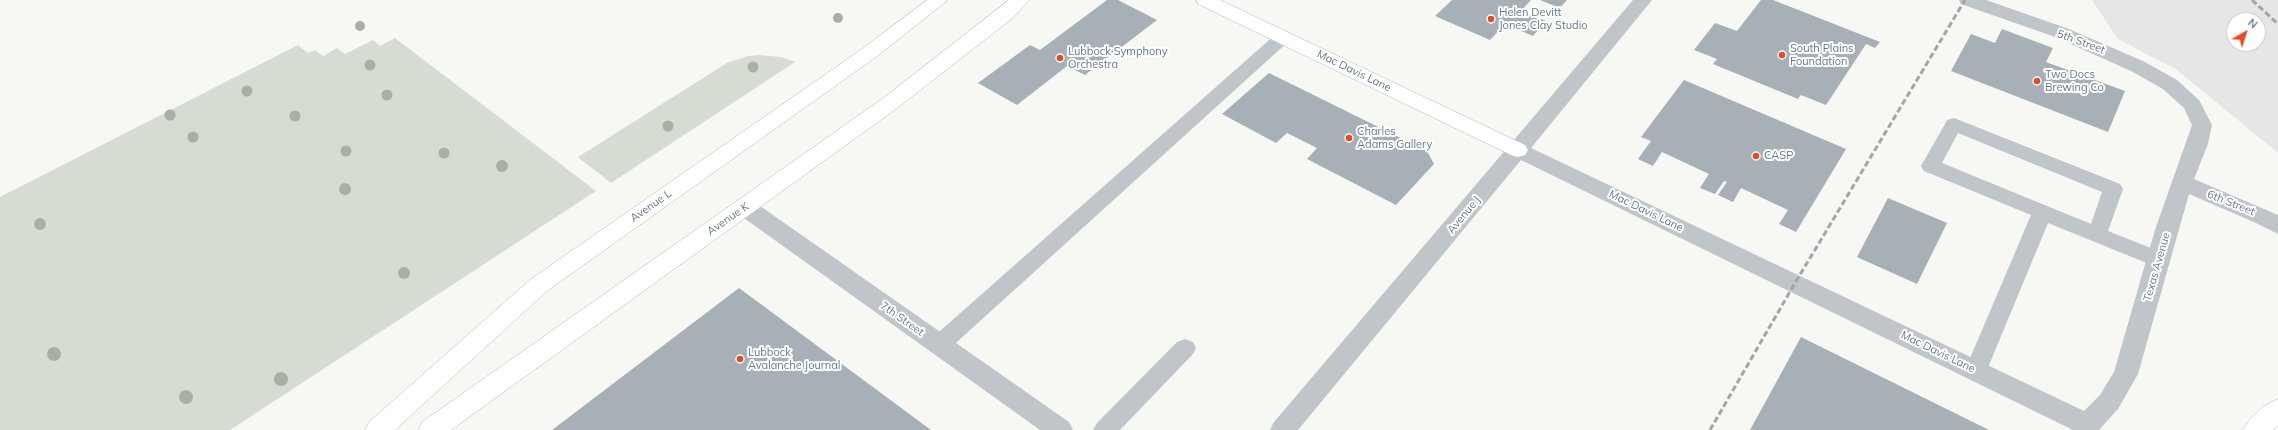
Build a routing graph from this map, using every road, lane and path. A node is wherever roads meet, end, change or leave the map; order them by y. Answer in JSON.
{"nodes":[{"id":1,"x":939,"y":0,"type":"edge"},
{"id":2,"x":1020,"y":0,"type":"edge"},
{"id":3,"x":1204,"y":0,"type":"edge"},
{"id":4,"x":1643,"y":0,"type":"edge"},
{"id":5,"x":1968,"y":0,"type":"edge"},
{"id":6,"x":1283,"y":37,"type":"junction"},
{"id":7,"x":2187,"y":97,"type":"joint"},
{"id":8,"x":1518,"y":150,"type":"junction"},
{"id":9,"x":2182,"y":183,"type":"junction"},
{"id":10,"x":745,"y":207,"type":"junction"},
{"id":11,"x":2042,"y":212,"type":"junction"},
{"id":12,"x":2278,"y":226,"type":"edge"},
{"id":13,"x":2097,"y":235,"type":"junction"},
{"id":14,"x":2160,"y":260,"type":"junction"},
{"id":15,"x":939,"y":345,"type":"junction"},
{"id":16,"x":1185,"y":348,"type":"dead end"},
{"id":17,"x":1976,"y":370,"type":"junction"},
{"id":18,"x":2278,"y":410,"type":"edge"},
{"id":19,"x":2086,"y":427,"type":"edge"},
{"id":20,"x":378,"y":430,"type":"edge"},
{"id":21,"x":431,"y":430,"type":"edge"},
{"id":22,"x":1060,"y":430,"type":"edge"},
{"id":23,"x":1105,"y":430,"type":"edge"},
{"id":24,"x":1283,"y":430,"type":"edge"},
{"id":25,"x":2256,"y":430,"type":"edge"}],
"edges":[{"from":1,"to":20,"type":"main road","name":"Avenue L"},
{"from":2,"to":10,"type":"main road","name":"Avenue K"},
{"from":3,"to":6,"type":"main road","name":"Mac Davis Lane"},
{"from":4,"to":8,"type":"street","name":"Avenue J"},
{"from":5,"to":7,"type":"street","name":"5th Street"},
{"from":6,"to":8,"type":"main road","name":"Mac Davis Lane"},
{"from":6,"to":15,"type":"lane"},
{"from":7,"to":9,"type":"street","name":"Texas Avenue"},
{"from":8,"to":17,"type":"street","name":"Mac Davis Lane"},
{"from":8,"to":24,"type":"street","name":"Avenue J"},
{"from":9,"to":12,"type":"street","name":"6th Street"},
{"from":9,"to":14,"type":"street","name":"Texas Avenue"},
{"from":10,"to":15,"type":"street","name":"7th Street"},
{"from":10,"to":21,"type":"main road","name":"Avenue K"},
{"from":11,"to":13,"type":"lane"},
{"from":11,"to":13,"type":"lane"},
{"from":11,"to":17,"type":"lane"},
{"from":13,"to":14,"type":"lane"},
{"from":14,"to":19,"type":"street","name":"Texas Avenue"},
{"from":15,"to":22,"type":"street","name":"7th Street"},
{"from":16,"to":23,"type":"lane"},
{"from":17,"to":19,"type":"street","name":"Mac Davis Lane"},
{"from":18,"to":25,"type":"main road"}]}
